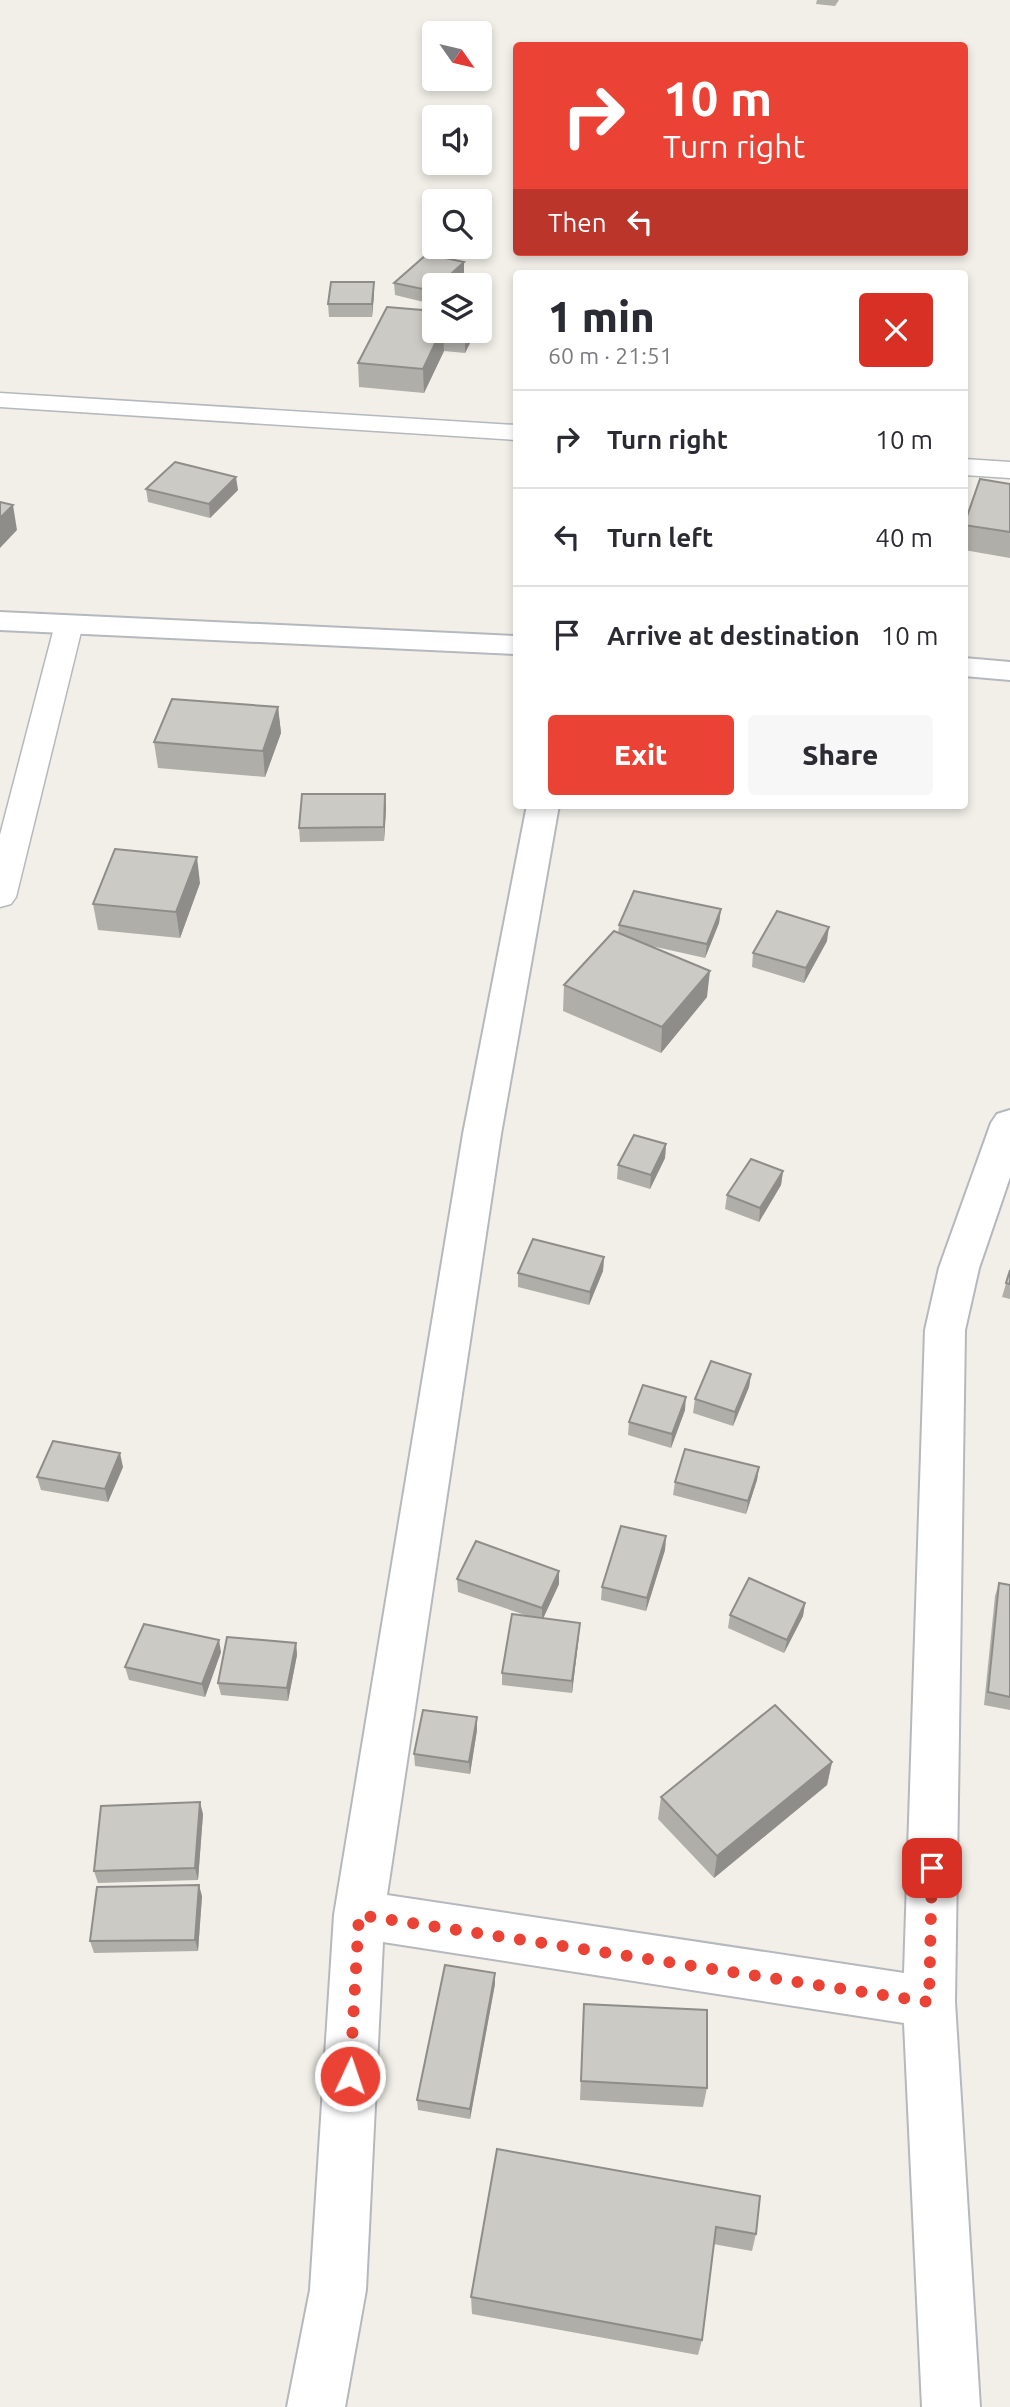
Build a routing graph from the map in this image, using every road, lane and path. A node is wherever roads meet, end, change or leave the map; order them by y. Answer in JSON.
{"nodes":[{"id":1,"x":0,"y":400,"type":"edge"},
{"id":2,"x":513,"y":433,"type":"edge"},
{"id":3,"x":968,"y":467,"type":"edge"},
{"id":4,"x":1010,"y":470,"type":"edge"},
{"id":5,"x":0,"y":621,"type":"edge"},
{"id":6,"x":69,"y":624,"type":"junction"},
{"id":7,"x":513,"y":645,"type":"edge"},
{"id":8,"x":968,"y":667,"type":"edge"},
{"id":9,"x":1010,"y":671,"type":"edge"},
{"id":10,"x":542,"y":809,"type":"edge"},
{"id":11,"x":0,"y":897,"type":"edge"},
{"id":12,"x":1010,"y":1123,"type":"edge"},
{"id":13,"x":359,"y":1915,"type":"junction"},
{"id":14,"x":929,"y":2002,"type":"junction"},
{"id":15,"x":316,"y":2407,"type":"edge"},
{"id":16,"x":951,"y":2407,"type":"edge"}],
"edges":[{"from":1,"to":2,"type":"lane"},
{"from":3,"to":4,"type":"lane"},
{"from":5,"to":6,"type":"street"},
{"from":6,"to":7,"type":"street"},
{"from":6,"to":11,"type":"lane"},
{"from":8,"to":9,"type":"street"},
{"from":10,"to":13,"type":"street"},
{"from":12,"to":14,"type":"street"},
{"from":13,"to":14,"type":"street"},
{"from":13,"to":15,"type":"street"},
{"from":14,"to":16,"type":"street"}]}
